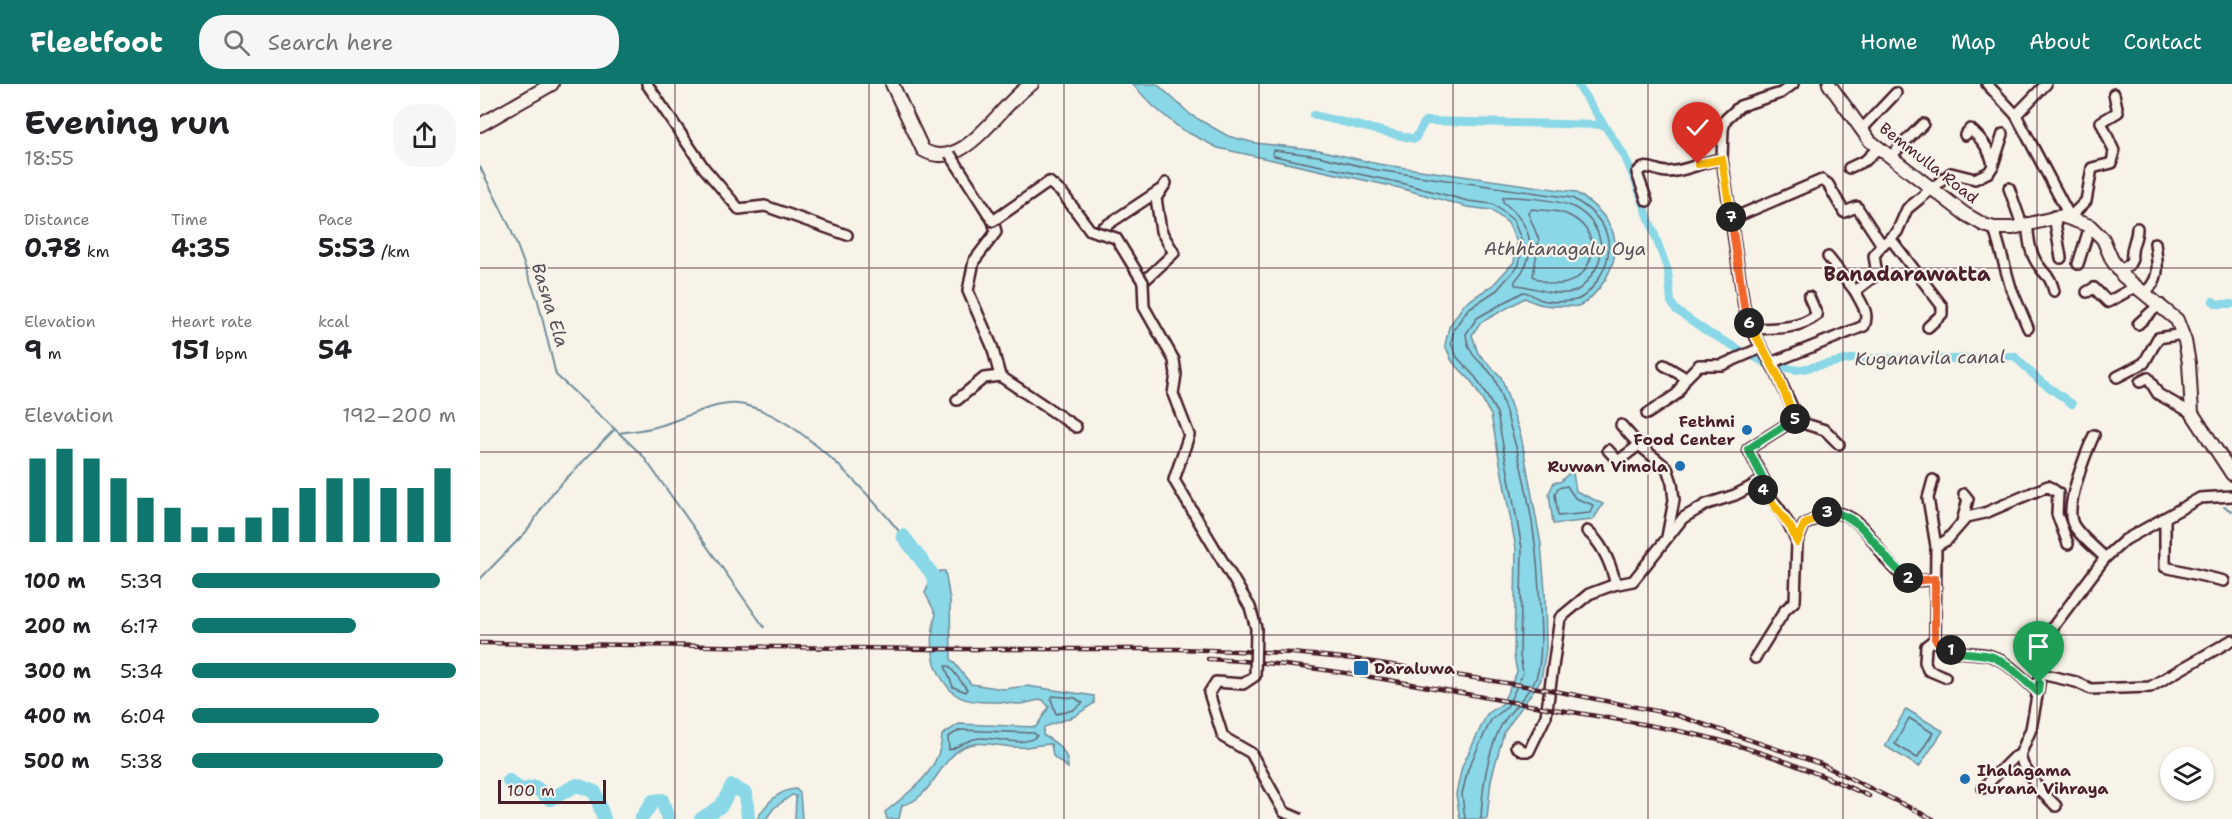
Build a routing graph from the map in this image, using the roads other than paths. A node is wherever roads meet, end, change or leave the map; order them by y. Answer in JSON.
{"nodes":[{"id":1,"x":552,"y":84,"type":"edge"},
{"id":2,"x":647,"y":84,"type":"edge"},
{"id":3,"x":892,"y":84,"type":"edge"},
{"id":4,"x":1032,"y":84,"type":"edge"},
{"id":5,"x":1793,"y":84,"type":"edge"},
{"id":6,"x":1829,"y":84,"type":"edge"},
{"id":7,"x":1987,"y":84,"type":"edge"},
{"id":8,"x":2046,"y":84,"type":"edge"},
{"id":9,"x":1896,"y":93,"type":"dead end"},
{"id":10,"x":2114,"y":94,"type":"dead end"},
{"id":11,"x":2016,"y":115,"type":"junction"},
{"id":12,"x":1923,"y":124,"type":"dead end"},
{"id":13,"x":480,"y":125,"type":"edge"},
{"id":14,"x":1861,"y":130,"type":"junction"},
{"id":15,"x":2002,"y":134,"type":"dead end"},
{"id":16,"x":1965,"y":135,"type":"dead end"},
{"id":17,"x":1878,"y":148,"type":"junction"},
{"id":18,"x":950,"y":154,"type":"junction"},
{"id":19,"x":1892,"y":155,"type":"junction"},
{"id":20,"x":1722,"y":159,"type":"junction"},
{"id":21,"x":1993,"y":166,"type":"junction"},
{"id":22,"x":1849,"y":168,"type":"dead end"},
{"id":23,"x":2008,"y":188,"type":"dead end"},
{"id":24,"x":1933,"y":189,"type":"junction"},
{"id":25,"x":1647,"y":201,"type":"dead end"},
{"id":26,"x":2054,"y":216,"type":"junction"},
{"id":27,"x":2070,"y":217,"type":"junction"},
{"id":28,"x":1731,"y":219,"type":"junction"},
{"id":29,"x":993,"y":221,"type":"junction"},
{"id":30,"x":2025,"y":224,"type":"junction"},
{"id":31,"x":2090,"y":226,"type":"junction"},
{"id":32,"x":1994,"y":228,"type":"junction"},
{"id":33,"x":2137,"y":228,"type":"dead end"},
{"id":34,"x":1098,"y":231,"type":"junction"},
{"id":35,"x":846,"y":235,"type":"dead end"},
{"id":36,"x":1890,"y":238,"type":"junction"},
{"id":37,"x":2155,"y":243,"type":"dead end"},
{"id":38,"x":1882,"y":245,"type":"junction"},
{"id":39,"x":1828,"y":257,"type":"dead end"},
{"id":40,"x":2061,"y":258,"type":"dead end"},
{"id":41,"x":2078,"y":264,"type":"dead end"},
{"id":42,"x":2118,"y":271,"type":"junction"},
{"id":43,"x":1143,"y":282,"type":"junction"},
{"id":44,"x":2141,"y":289,"type":"junction"},
{"id":45,"x":1855,"y":291,"type":"junction"},
{"id":46,"x":2054,"y":291,"type":"dead end"},
{"id":47,"x":2087,"y":292,"type":"dead end"},
{"id":48,"x":1809,"y":297,"type":"dead end"},
{"id":49,"x":2160,"y":304,"type":"junction"},
{"id":50,"x":2138,"y":324,"type":"dead end"},
{"id":51,"x":1928,"y":327,"type":"dead end"},
{"id":52,"x":2028,"y":328,"type":"dead end"},
{"id":53,"x":1751,"y":329,"type":"junction"},
{"id":54,"x":2183,"y":334,"type":"junction"},
{"id":55,"x":1761,"y":348,"type":"junction"},
{"id":56,"x":1771,"y":363,"type":"junction"},
{"id":57,"x":1664,"y":365,"type":"dead end"},
{"id":58,"x":1000,"y":376,"type":"junction"},
{"id":59,"x":2117,"y":377,"type":"dead end"},
{"id":60,"x":1686,"y":378,"type":"junction"},
{"id":61,"x":2140,"y":382,"type":"dead end"},
{"id":62,"x":957,"y":400,"type":"dead end"},
{"id":63,"x":2192,"y":413,"type":"junction"},
{"id":64,"x":1647,"y":414,"type":"dead end"},
{"id":65,"x":1797,"y":418,"type":"junction"},
{"id":66,"x":1621,"y":425,"type":"dead end"},
{"id":67,"x":1076,"y":427,"type":"dead end"},
{"id":68,"x":2094,"y":435,"type":"dead end"},
{"id":69,"x":1839,"y":444,"type":"dead end"},
{"id":70,"x":1639,"y":445,"type":"junction"},
{"id":71,"x":1608,"y":450,"type":"dead end"},
{"id":72,"x":2232,"y":474,"type":"edge"},
{"id":73,"x":1933,"y":480,"type":"dead end"},
{"id":74,"x":1756,"y":484,"type":"junction"},
{"id":75,"x":1964,"y":494,"type":"dead end"},
{"id":76,"x":2232,"y":496,"type":"edge"},
{"id":77,"x":2165,"y":518,"type":"junction"},
{"id":78,"x":1962,"y":522,"type":"junction"},
{"id":79,"x":1587,"y":531,"type":"dead end"},
{"id":80,"x":1666,"y":540,"type":"junction"},
{"id":81,"x":1797,"y":542,"type":"junction"},
{"id":82,"x":2068,"y":543,"type":"dead end"},
{"id":83,"x":1936,"y":546,"type":"junction"},
{"id":84,"x":2106,"y":558,"type":"junction"},
{"id":85,"x":1935,"y":579,"type":"junction"},
{"id":86,"x":2224,"y":581,"type":"dead end"},
{"id":87,"x":1613,"y":585,"type":"junction"},
{"id":88,"x":1935,"y":639,"type":"junction"},
{"id":89,"x":2232,"y":640,"type":"edge"},
{"id":90,"x":1755,"y":658,"type":"dead end"},
{"id":91,"x":2041,"y":674,"type":"junction"},
{"id":92,"x":1945,"y":676,"type":"dead end"},
{"id":93,"x":2038,"y":692,"type":"junction"},
{"id":94,"x":1516,"y":746,"type":"dead end"},
{"id":95,"x":2020,"y":755,"type":"junction"},
{"id":96,"x":1983,"y":788,"type":"dead end"},
{"id":97,"x":2056,"y":806,"type":"dead end"},
{"id":98,"x":1300,"y":819,"type":"edge"}],
"edges":[{"from":1,"to":13,"type":"street"},
{"from":2,"to":35,"type":"street"},
{"from":3,"to":18,"type":"street"},
{"from":4,"to":18,"type":"street"},
{"from":5,"to":20,"type":"street"},
{"from":6,"to":14,"type":"street","name":"Bemmulla Road"},
{"from":7,"to":11,"type":"street"},
{"from":8,"to":11,"type":"street"},
{"from":9,"to":14,"type":"street"},
{"from":10,"to":27,"type":"street"},
{"from":11,"to":27,"type":"street"},
{"from":12,"to":19,"type":"street"},
{"from":14,"to":17,"type":"street","name":"Bemmulla Road"},
{"from":15,"to":21,"type":"street"},
{"from":16,"to":21,"type":"street"},
{"from":17,"to":19,"type":"street","name":"Bemmulla Road"},
{"from":17,"to":22,"type":"street"},
{"from":18,"to":29,"type":"street","bridge":true},
{"from":19,"to":24,"type":"street","name":"Bemmulla Road"},
{"from":20,"to":25,"type":"street"},
{"from":20,"to":28,"type":"street"},
{"from":21,"to":24,"type":"street"},
{"from":23,"to":30,"type":"street"},
{"from":24,"to":32,"type":"street","name":"Bemmulla Road"},
{"from":24,"to":36,"type":"street"},
{"from":26,"to":27,"type":"street"},
{"from":26,"to":30,"type":"street"},
{"from":26,"to":40,"type":"street"},
{"from":27,"to":31,"type":"street"},
{"from":28,"to":38,"type":"street"},
{"from":28,"to":53,"type":"street"},
{"from":29,"to":34,"type":"street","bridge":true},
{"from":29,"to":58,"type":"street"},
{"from":30,"to":32,"type":"street"},
{"from":30,"to":46,"type":"street"},
{"from":31,"to":41,"type":"street"},
{"from":31,"to":42,"type":"street"},
{"from":32,"to":52,"type":"street"},
{"from":33,"to":42,"type":"street"},
{"from":34,"to":43,"type":"street","bridge":true},
{"from":34,"to":43,"type":"street"},
{"from":36,"to":38,"type":"street"},
{"from":36,"to":51,"type":"street"},
{"from":37,"to":44,"type":"street"},
{"from":38,"to":45,"type":"street"},
{"from":39,"to":45,"type":"street"},
{"from":42,"to":44,"type":"street"},
{"from":43,"to":98,"type":"street","bridge":true},
{"from":44,"to":47,"type":"street"},
{"from":44,"to":49,"type":"street"},
{"from":45,"to":56,"type":"street"},
{"from":48,"to":53,"type":"street"},
{"from":49,"to":50,"type":"street"},
{"from":49,"to":54,"type":"street"},
{"from":53,"to":55,"type":"street"},
{"from":54,"to":59,"type":"street"},
{"from":54,"to":63,"type":"street"},
{"from":55,"to":56,"type":"street"},
{"from":55,"to":60,"type":"street"},
{"from":56,"to":65,"type":"street"},
{"from":57,"to":60,"type":"street"},
{"from":58,"to":62,"type":"street"},
{"from":58,"to":67,"type":"street"},
{"from":60,"to":64,"type":"street"},
{"from":61,"to":63,"type":"street"},
{"from":63,"to":72,"type":"street"},
{"from":65,"to":69,"type":"street"},
{"from":65,"to":74,"type":"street"},
{"from":66,"to":70,"type":"street"},
{"from":68,"to":84,"type":"street"},
{"from":70,"to":71,"type":"street"},
{"from":70,"to":80,"type":"street"},
{"from":73,"to":83,"type":"street"},
{"from":74,"to":80,"type":"street"},
{"from":74,"to":81,"type":"street"},
{"from":75,"to":78,"type":"street"},
{"from":76,"to":77,"type":"street"},
{"from":77,"to":84,"type":"street"},
{"from":77,"to":86,"type":"street"},
{"from":78,"to":82,"type":"street"},
{"from":78,"to":83,"type":"street"},
{"from":79,"to":87,"type":"street"},
{"from":80,"to":87,"type":"street"},
{"from":81,"to":85,"type":"street"},
{"from":81,"to":90,"type":"street"},
{"from":83,"to":85,"type":"street"},
{"from":84,"to":91,"type":"street"},
{"from":85,"to":88,"type":"street"},
{"from":87,"to":94,"type":"street"},
{"from":88,"to":92,"type":"street"},
{"from":88,"to":93,"type":"street"},
{"from":89,"to":91,"type":"street"},
{"from":91,"to":93,"type":"street"},
{"from":93,"to":95,"type":"street"},
{"from":95,"to":96,"type":"street"},
{"from":95,"to":97,"type":"street"}]}
